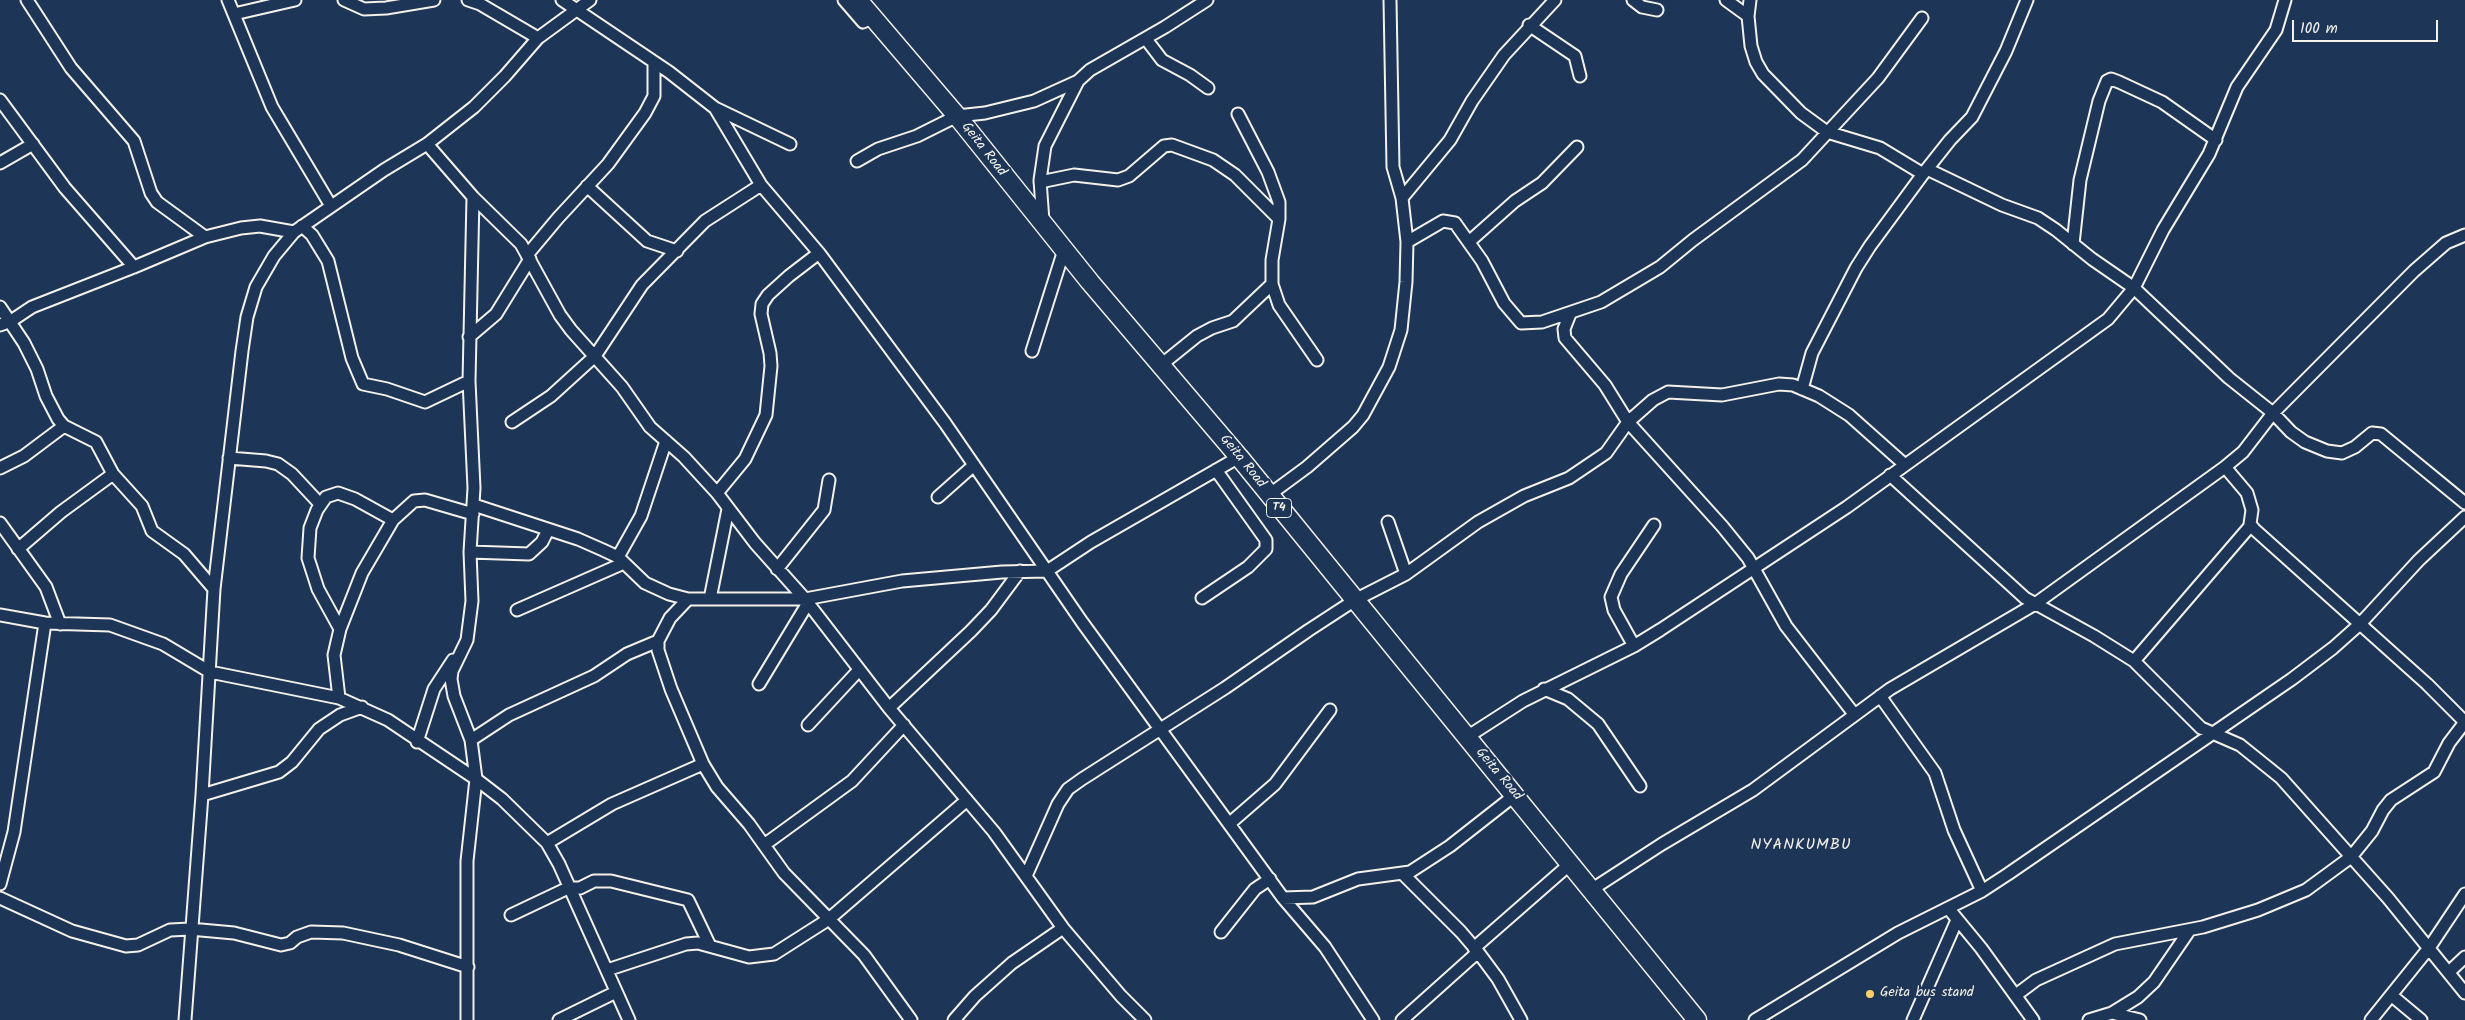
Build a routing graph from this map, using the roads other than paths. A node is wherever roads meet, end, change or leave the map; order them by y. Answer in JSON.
{"nodes":[{"id":1,"x":27,"y":0,"type":"edge"},
{"id":2,"x":228,"y":0,"type":"edge"},
{"id":3,"x":295,"y":0,"type":"edge"},
{"id":4,"x":344,"y":0,"type":"edge"},
{"id":5,"x":434,"y":0,"type":"edge"},
{"id":6,"x":468,"y":0,"type":"edge"},
{"id":7,"x":562,"y":0,"type":"edge"},
{"id":8,"x":590,"y":0,"type":"edge"},
{"id":9,"x":844,"y":0,"type":"edge"},
{"id":10,"x":858,"y":0,"type":"edge"},
{"id":11,"x":1207,"y":0,"type":"edge"},
{"id":12,"x":1390,"y":0,"type":"edge"},
{"id":13,"x":1555,"y":0,"type":"edge"},
{"id":14,"x":1633,"y":0,"type":"edge"},
{"id":15,"x":1726,"y":0,"type":"edge"},
{"id":16,"x":1750,"y":0,"type":"edge"},
{"id":17,"x":2027,"y":0,"type":"edge"},
{"id":18,"x":2285,"y":0,"type":"edge"},
{"id":19,"x":576,"y":10,"type":"junction"},
{"id":20,"x":1656,"y":10,"type":"dead end"},
{"id":21,"x":234,"y":14,"type":"junction"},
{"id":22,"x":1748,"y":16,"type":"junction"},
{"id":23,"x":872,"y":18,"type":"junction"},
{"id":24,"x":1922,"y":18,"type":"dead end"},
{"id":25,"x":1529,"y":25,"type":"junction"},
{"id":26,"x":538,"y":38,"type":"junction"},
{"id":27,"x":1146,"y":39,"type":"junction"},
{"id":28,"x":654,"y":62,"type":"junction"},
{"id":29,"x":1580,"y":76,"type":"dead end"},
{"id":30,"x":1078,"y":81,"type":"junction"},
{"id":31,"x":1208,"y":88,"type":"dead end"},
{"id":32,"x":0,"y":100,"type":"edge"},
{"id":33,"x":715,"y":108,"type":"junction"},
{"id":34,"x":1238,"y":114,"type":"dead end"},
{"id":35,"x":957,"y":116,"type":"junction"},
{"id":36,"x":1827,"y":132,"type":"junction"},
{"id":37,"x":2216,"y":140,"type":"junction"},
{"id":38,"x":33,"y":144,"type":"junction"},
{"id":39,"x":427,"y":144,"type":"junction"},
{"id":40,"x":790,"y":144,"type":"dead end"},
{"id":41,"x":1577,"y":147,"type":"dead end"},
{"id":42,"x":857,"y":161,"type":"dead end"},
{"id":43,"x":0,"y":163,"type":"edge"},
{"id":44,"x":1925,"y":172,"type":"junction"},
{"id":45,"x":1040,"y":182,"type":"junction"},
{"id":46,"x":761,"y":185,"type":"junction"},
{"id":47,"x":588,"y":186,"type":"junction"},
{"id":48,"x":473,"y":197,"type":"junction"},
{"id":49,"x":1402,"y":198,"type":"junction"},
{"id":50,"x":331,"y":206,"type":"junction"},
{"id":51,"x":1279,"y":219,"type":"junction"},
{"id":52,"x":1043,"y":226,"type":"junction"},
{"id":53,"x":298,"y":229,"type":"junction"},
{"id":54,"x":2465,"y":236,"type":"edge"},
{"id":55,"x":205,"y":237,"type":"junction"},
{"id":56,"x":1470,"y":241,"type":"junction"},
{"id":57,"x":1407,"y":242,"type":"junction"},
{"id":58,"x":2073,"y":244,"type":"junction"},
{"id":59,"x":1064,"y":250,"type":"junction"},
{"id":60,"x":677,"y":251,"type":"junction"},
{"id":61,"x":819,"y":253,"type":"junction"},
{"id":62,"x":529,"y":257,"type":"junction"},
{"id":63,"x":134,"y":267,"type":"junction"},
{"id":64,"x":1272,"y":284,"type":"junction"},
{"id":65,"x":2134,"y":288,"type":"junction"},
{"id":66,"x":0,"y":307,"type":"edge"},
{"id":67,"x":1570,"y":314,"type":"junction"},
{"id":68,"x":5,"y":323,"type":"edge"},
{"id":69,"x":469,"y":337,"type":"junction"},
{"id":70,"x":1032,"y":351,"type":"dead end"},
{"id":71,"x":595,"y":356,"type":"junction"},
{"id":72,"x":1317,"y":360,"type":"dead end"},
{"id":73,"x":1161,"y":365,"type":"junction"},
{"id":74,"x":469,"y":381,"type":"junction"},
{"id":75,"x":1802,"y":389,"type":"junction"},
{"id":76,"x":2273,"y":413,"type":"junction"},
{"id":77,"x":512,"y":422,"type":"dead end"},
{"id":78,"x":1628,"y":422,"type":"junction"},
{"id":79,"x":64,"y":426,"type":"junction"},
{"id":80,"x":666,"y":441,"type":"junction"},
{"id":81,"x":1239,"y":457,"type":"junction"},
{"id":82,"x":228,"y":458,"type":"junction"},
{"id":83,"x":1904,"y":464,"type":"junction"},
{"id":84,"x":974,"y":465,"type":"junction"},
{"id":85,"x":2225,"y":467,"type":"junction"},
{"id":86,"x":2,"y":468,"type":"edge"},
{"id":87,"x":1216,"y":470,"type":"junction"},
{"id":88,"x":113,"y":474,"type":"junction"},
{"id":89,"x":1890,"y":475,"type":"junction"},
{"id":90,"x":0,"y":480,"type":"edge"},
{"id":91,"x":830,"y":480,"type":"dead end"},
{"id":92,"x":717,"y":493,"type":"junction"},
{"id":93,"x":1268,"y":495,"type":"junction"},
{"id":94,"x":938,"y":497,"type":"dead end"},
{"id":95,"x":2465,"y":503,"type":"edge"},
{"id":96,"x":320,"y":504,"type":"junction"},
{"id":97,"x":728,"y":509,"type":"junction"},
{"id":98,"x":473,"y":510,"type":"junction"},
{"id":99,"x":2465,"y":517,"type":"edge"},
{"id":100,"x":393,"y":520,"type":"junction"},
{"id":101,"x":1388,"y":522,"type":"dead end"},
{"id":102,"x":0,"y":523,"type":"edge"},
{"id":103,"x":1654,"y":525,"type":"dead end"},
{"id":104,"x":2251,"y":525,"type":"junction"},
{"id":105,"x":548,"y":530,"type":"junction"},
{"id":106,"x":18,"y":550,"type":"junction"},
{"id":107,"x":470,"y":552,"type":"junction"},
{"id":108,"x":621,"y":560,"type":"junction"},
{"id":109,"x":1754,"y":567,"type":"junction"},
{"id":110,"x":777,"y":569,"type":"junction"},
{"id":111,"x":1020,"y":571,"type":"junction"},
{"id":112,"x":1046,"y":571,"type":"junction"},
{"id":113,"x":1406,"y":574,"type":"junction"},
{"id":114,"x":214,"y":589,"type":"junction"},
{"id":115,"x":1202,"y":598,"type":"dead end"},
{"id":116,"x":688,"y":599,"type":"junction"},
{"id":117,"x":710,"y":599,"type":"junction"},
{"id":118,"x":1355,"y":600,"type":"junction"},
{"id":119,"x":806,"y":601,"type":"junction"},
{"id":120,"x":2035,"y":604,"type":"junction"},
{"id":121,"x":518,"y":610,"type":"dead end"},
{"id":122,"x":0,"y":615,"type":"edge"},
{"id":123,"x":45,"y":624,"type":"junction"},
{"id":124,"x":60,"y":624,"type":"junction"},
{"id":125,"x":2360,"y":624,"type":"junction"},
{"id":126,"x":340,"y":628,"type":"junction"},
{"id":127,"x":658,"y":641,"type":"junction"},
{"id":128,"x":1634,"y":646,"type":"junction"},
{"id":129,"x":460,"y":653,"type":"junction"},
{"id":130,"x":2134,"y":661,"type":"junction"},
{"id":131,"x":859,"y":670,"type":"junction"},
{"id":132,"x":210,"y":672,"type":"junction"},
{"id":133,"x":759,"y":684,"type":"dead end"},
{"id":134,"x":1544,"y":689,"type":"junction"},
{"id":135,"x":1880,"y":696,"type":"junction"},
{"id":136,"x":339,"y":698,"type":"junction"},
{"id":137,"x":362,"y":707,"type":"junction"},
{"id":138,"x":889,"y":708,"type":"junction"},
{"id":139,"x":1330,"y":710,"type":"dead end"},
{"id":140,"x":1854,"y":714,"type":"junction"},
{"id":141,"x":2465,"y":722,"type":"edge"},
{"id":142,"x":808,"y":725,"type":"dead end"},
{"id":143,"x":904,"y":725,"type":"junction"},
{"id":144,"x":1160,"y":729,"type":"junction"},
{"id":145,"x":2212,"y":732,"type":"junction"},
{"id":146,"x":1467,"y":737,"type":"junction"},
{"id":147,"x":471,"y":740,"type":"junction"},
{"id":148,"x":417,"y":742,"type":"junction"},
{"id":149,"x":703,"y":764,"type":"junction"},
{"id":150,"x":476,"y":778,"type":"junction"},
{"id":151,"x":1640,"y":786,"type":"dead end"},
{"id":152,"x":202,"y":795,"type":"junction"},
{"id":153,"x":1515,"y":795,"type":"junction"},
{"id":154,"x":967,"y":800,"type":"junction"},
{"id":155,"x":1229,"y":824,"type":"junction"},
{"id":156,"x":547,"y":843,"type":"junction"},
{"id":157,"x":764,"y":845,"type":"junction"},
{"id":158,"x":2352,"y":856,"type":"junction"},
{"id":159,"x":1570,"y":864,"type":"junction"},
{"id":160,"x":1403,"y":874,"type":"junction"},
{"id":161,"x":1026,"y":876,"type":"junction"},
{"id":162,"x":1270,"y":879,"type":"junction"},
{"id":163,"x":0,"y":884,"type":"edge"},
{"id":164,"x":568,"y":888,"type":"junction"},
{"id":165,"x":1591,"y":890,"type":"junction"},
{"id":166,"x":1982,"y":891,"type":"junction"},
{"id":167,"x":2465,"y":894,"type":"edge"},
{"id":168,"x":0,"y":898,"type":"edge"},
{"id":169,"x":1283,"y":898,"type":"junction"},
{"id":170,"x":1948,"y":908,"type":"junction"},
{"id":171,"x":511,"y":915,"type":"dead end"},
{"id":172,"x":829,"y":920,"type":"junction"},
{"id":173,"x":1957,"y":920,"type":"junction"},
{"id":174,"x":1063,"y":928,"type":"junction"},
{"id":175,"x":190,"y":929,"type":"junction"},
{"id":176,"x":2189,"y":930,"type":"junction"},
{"id":177,"x":1221,"y":932,"type":"dead end"},
{"id":178,"x":710,"y":946,"type":"junction"},
{"id":179,"x":2429,"y":948,"type":"junction"},
{"id":180,"x":1476,"y":950,"type":"junction"},
{"id":181,"x":2465,"y":957,"type":"edge"},
{"id":182,"x":468,"y":967,"type":"junction"},
{"id":183,"x":607,"y":970,"type":"junction"},
{"id":184,"x":2449,"y":972,"type":"junction"},
{"id":185,"x":616,"y":992,"type":"junction"},
{"id":186,"x":2465,"y":993,"type":"edge"},
{"id":187,"x":2016,"y":995,"type":"junction"},
{"id":188,"x":2391,"y":995,"type":"junction"},
{"id":189,"x":2112,"y":1013,"type":"junction"},
{"id":190,"x":185,"y":1020,"type":"edge"},
{"id":191,"x":467,"y":1020,"type":"edge"},
{"id":192,"x":559,"y":1020,"type":"edge"},
{"id":193,"x":629,"y":1020,"type":"edge"},
{"id":194,"x":911,"y":1020,"type":"edge"},
{"id":195,"x":954,"y":1020,"type":"edge"},
{"id":196,"x":1145,"y":1020,"type":"edge"},
{"id":197,"x":1373,"y":1020,"type":"edge"},
{"id":198,"x":1402,"y":1020,"type":"edge"},
{"id":199,"x":1521,"y":1020,"type":"edge"},
{"id":200,"x":1697,"y":1020,"type":"edge"},
{"id":201,"x":1755,"y":1020,"type":"edge"},
{"id":202,"x":1914,"y":1020,"type":"edge"},
{"id":203,"x":2033,"y":1020,"type":"edge"},
{"id":204,"x":2090,"y":1020,"type":"edge"},
{"id":205,"x":2140,"y":1020,"type":"edge"},
{"id":206,"x":2371,"y":1020,"type":"edge"},
{"id":207,"x":2421,"y":1020,"type":"edge"}],
"edges":[{"from":1,"to":55,"type":"street"},
{"from":2,"to":21,"type":"street"},
{"from":3,"to":21,"type":"street"},
{"from":4,"to":5,"type":"street"},
{"from":6,"to":26,"type":"street"},
{"from":7,"to":19,"type":"street"},
{"from":8,"to":19,"type":"street"},
{"from":9,"to":23,"type":"street"},
{"from":10,"to":23,"type":"highway","name":"Geita Road","number":"T4"},
{"from":11,"to":27,"type":"street"},
{"from":12,"to":49,"type":"street"},
{"from":13,"to":25,"type":"street"},
{"from":14,"to":20,"type":"street"},
{"from":15,"to":22,"type":"street"},
{"from":16,"to":22,"type":"street"},
{"from":17,"to":44,"type":"street"},
{"from":18,"to":37,"type":"street"},
{"from":19,"to":26,"type":"street"},
{"from":19,"to":28,"type":"street"},
{"from":21,"to":50,"type":"street"},
{"from":22,"to":36,"type":"street"},
{"from":23,"to":35,"type":"highway","name":"Geita Road","number":"T4"},
{"from":24,"to":36,"type":"street"},
{"from":25,"to":29,"type":"street"},
{"from":25,"to":49,"type":"street"},
{"from":26,"to":39,"type":"street"},
{"from":27,"to":30,"type":"street"},
{"from":27,"to":31,"type":"street"},
{"from":28,"to":33,"type":"street"},
{"from":28,"to":47,"type":"street"},
{"from":30,"to":35,"type":"street"},
{"from":30,"to":45,"type":"street"},
{"from":32,"to":38,"type":"street"},
{"from":33,"to":40,"type":"street"},
{"from":33,"to":46,"type":"street"},
{"from":34,"to":51,"type":"street"},
{"from":35,"to":42,"type":"street"},
{"from":35,"to":52,"type":"highway","name":"Geita Road","number":"T4"},
{"from":36,"to":44,"type":"street"},
{"from":36,"to":67,"type":"street"},
{"from":37,"to":58,"type":"street"},
{"from":37,"to":65,"type":"street"},
{"from":38,"to":43,"type":"street"},
{"from":38,"to":63,"type":"street"},
{"from":39,"to":48,"type":"street"},
{"from":39,"to":50,"type":"street"},
{"from":41,"to":56,"type":"street"},
{"from":44,"to":58,"type":"street"},
{"from":44,"to":75,"type":"street"},
{"from":45,"to":51,"type":"street"},
{"from":45,"to":52,"type":"street"},
{"from":46,"to":60,"type":"street"},
{"from":46,"to":61,"type":"street"},
{"from":47,"to":60,"type":"street"},
{"from":47,"to":62,"type":"street"},
{"from":48,"to":62,"type":"street"},
{"from":48,"to":69,"type":"street"},
{"from":49,"to":57,"type":"street"},
{"from":50,"to":53,"type":"street"},
{"from":51,"to":64,"type":"street"},
{"from":52,"to":59,"type":"highway","name":"Geita Road","number":"T4"},
{"from":53,"to":55,"type":"street"},
{"from":53,"to":74,"type":"street"},
{"from":53,"to":82,"type":"street"},
{"from":54,"to":76,"type":"street"},
{"from":55,"to":63,"type":"street"},
{"from":56,"to":57,"type":"street"},
{"from":56,"to":67,"type":"street"},
{"from":57,"to":93,"type":"street"},
{"from":58,"to":65,"type":"street"},
{"from":59,"to":70,"type":"street"},
{"from":59,"to":73,"type":"highway","name":"Geita Road","number":"T4"},
{"from":60,"to":71,"type":"street"},
{"from":61,"to":84,"type":"street"},
{"from":61,"to":92,"type":"street"},
{"from":62,"to":69,"type":"street"},
{"from":62,"to":71,"type":"street"},
{"from":63,"to":68,"type":"street"},
{"from":64,"to":72,"type":"street"},
{"from":64,"to":73,"type":"street"},
{"from":65,"to":76,"type":"street"},
{"from":65,"to":83,"type":"street"},
{"from":66,"to":68,"type":"street"},
{"from":67,"to":78,"type":"street"},
{"from":68,"to":79,"type":"street"},
{"from":69,"to":74,"type":"street"},
{"from":71,"to":77,"type":"street"},
{"from":71,"to":80,"type":"street"},
{"from":73,"to":81,"type":"highway","name":"Geita Road","number":"T4"},
{"from":74,"to":98,"type":"street"},
{"from":75,"to":78,"type":"street"},
{"from":75,"to":83,"type":"street"},
{"from":76,"to":85,"type":"street"},
{"from":76,"to":95,"type":"street"},
{"from":78,"to":109,"type":"street"},
{"from":78,"to":113,"type":"street"},
{"from":79,"to":86,"type":"street"},
{"from":79,"to":88,"type":"street"},
{"from":80,"to":92,"type":"street"},
{"from":80,"to":108,"type":"street"},
{"from":81,"to":87,"type":"street"},
{"from":81,"to":93,"type":"highway","name":"Geita Road","number":"T4"},
{"from":82,"to":96,"type":"street"},
{"from":82,"to":114,"type":"street"},
{"from":83,"to":89,"type":"street"},
{"from":84,"to":94,"type":"street"},
{"from":84,"to":112,"type":"street"},
{"from":85,"to":104,"type":"street"},
{"from":85,"to":120,"type":"street"},
{"from":86,"to":90,"type":"street"},
{"from":87,"to":112,"type":"street"},
{"from":87,"to":115,"type":"street"},
{"from":88,"to":106,"type":"street"},
{"from":88,"to":114,"type":"street"},
{"from":89,"to":109,"type":"street"},
{"from":89,"to":120,"type":"street"},
{"from":91,"to":110,"type":"street"},
{"from":92,"to":97,"type":"street"},
{"from":93,"to":118,"type":"highway","name":"Geita Road","number":"T4"},
{"from":96,"to":100,"type":"street"},
{"from":96,"to":126,"type":"street"},
{"from":97,"to":110,"type":"street"},
{"from":97,"to":117,"type":"street"},
{"from":98,"to":100,"type":"street"},
{"from":98,"to":105,"type":"street"},
{"from":98,"to":107,"type":"street"},
{"from":99,"to":125,"type":"street"},
{"from":100,"to":126,"type":"street"},
{"from":101,"to":113,"type":"street"},
{"from":102,"to":106,"type":"street"},
{"from":103,"to":128,"type":"street"},
{"from":104,"to":125,"type":"street"},
{"from":104,"to":130,"type":"street"},
{"from":105,"to":107,"type":"street"},
{"from":105,"to":108,"type":"street"},
{"from":106,"to":124,"type":"street"},
{"from":107,"to":129,"type":"street"},
{"from":108,"to":116,"type":"street"},
{"from":108,"to":121,"type":"street"},
{"from":109,"to":128,"type":"street"},
{"from":109,"to":140,"type":"street"},
{"from":110,"to":119,"type":"street"},
{"from":111,"to":112,"type":"street"},
{"from":111,"to":119,"type":"street"},
{"from":111,"to":138,"type":"street"},
{"from":112,"to":144,"type":"street"},
{"from":113,"to":118,"type":"street"},
{"from":114,"to":132,"type":"street"},
{"from":116,"to":117,"type":"street"},
{"from":116,"to":127,"type":"street"},
{"from":117,"to":119,"type":"street"},
{"from":118,"to":144,"type":"street"},
{"from":118,"to":146,"type":"highway","name":"Geita Road","number":"T4"},
{"from":119,"to":131,"type":"street"},
{"from":119,"to":133,"type":"street"},
{"from":120,"to":130,"type":"street"},
{"from":120,"to":135,"type":"street"},
{"from":122,"to":123,"type":"street"},
{"from":123,"to":124,"type":"street"},
{"from":123,"to":163,"type":"street"},
{"from":124,"to":132,"type":"street"},
{"from":125,"to":141,"type":"street"},
{"from":125,"to":145,"type":"street"},
{"from":126,"to":136,"type":"street"},
{"from":127,"to":147,"type":"street"},
{"from":127,"to":149,"type":"street"},
{"from":128,"to":134,"type":"street"},
{"from":129,"to":147,"type":"street"},
{"from":129,"to":148,"type":"street"},
{"from":130,"to":145,"type":"street"},
{"from":131,"to":138,"type":"street"},
{"from":131,"to":142,"type":"street"},
{"from":132,"to":136,"type":"street"},
{"from":132,"to":152,"type":"street"},
{"from":134,"to":146,"type":"street"},
{"from":134,"to":151,"type":"street"},
{"from":135,"to":140,"type":"street"},
{"from":135,"to":166,"type":"street"},
{"from":136,"to":137,"type":"street"},
{"from":137,"to":148,"type":"street"},
{"from":137,"to":152,"type":"street"},
{"from":138,"to":143,"type":"street"},
{"from":139,"to":155,"type":"street"},
{"from":140,"to":165,"type":"street"},
{"from":141,"to":158,"type":"street"},
{"from":143,"to":154,"type":"street"},
{"from":143,"to":157,"type":"street"},
{"from":144,"to":155,"type":"street"},
{"from":144,"to":161,"type":"street"},
{"from":145,"to":158,"type":"street"},
{"from":145,"to":166,"type":"street"},
{"from":146,"to":153,"type":"highway","name":"Geita Road","number":"T4"},
{"from":147,"to":150,"type":"street"},
{"from":148,"to":150,"type":"street"},
{"from":149,"to":156,"type":"street"},
{"from":149,"to":157,"type":"street"},
{"from":150,"to":156,"type":"street"},
{"from":150,"to":182,"type":"street"},
{"from":152,"to":175,"type":"street"},
{"from":153,"to":159,"type":"highway","name":"Geita Road","number":"T4"},
{"from":153,"to":160,"type":"street"},
{"from":154,"to":161,"type":"street"},
{"from":154,"to":172,"type":"street"},
{"from":155,"to":162,"type":"street"},
{"from":156,"to":164,"type":"street"},
{"from":157,"to":172,"type":"street"},
{"from":158,"to":176,"type":"street"},
{"from":158,"to":179,"type":"street"},
{"from":159,"to":165,"type":"highway","name":"Geita Road","number":"T4"},
{"from":159,"to":180,"type":"street"},
{"from":160,"to":169,"type":"street"},
{"from":160,"to":180,"type":"street"},
{"from":161,"to":174,"type":"street"},
{"from":162,"to":169,"type":"street"},
{"from":162,"to":177,"type":"street"},
{"from":164,"to":171,"type":"street"},
{"from":164,"to":178,"type":"street"},
{"from":164,"to":183,"type":"street"},
{"from":165,"to":200,"type":"highway","name":"Geita Road","number":"T4"},
{"from":166,"to":170,"type":"street"},
{"from":167,"to":179,"type":"street"},
{"from":168,"to":175,"type":"street"},
{"from":169,"to":197,"type":"street"},
{"from":170,"to":173,"type":"street"},
{"from":170,"to":201,"type":"street"},
{"from":172,"to":178,"type":"street"},
{"from":172,"to":194,"type":"street"},
{"from":173,"to":187,"type":"street"},
{"from":173,"to":202,"type":"street"},
{"from":174,"to":195,"type":"street"},
{"from":174,"to":196,"type":"street"},
{"from":175,"to":182,"type":"street"},
{"from":175,"to":190,"type":"street"},
{"from":176,"to":187,"type":"street"},
{"from":176,"to":189,"type":"street"},
{"from":178,"to":183,"type":"street"},
{"from":179,"to":184,"type":"street"},
{"from":179,"to":188,"type":"street"},
{"from":180,"to":198,"type":"street"},
{"from":180,"to":199,"type":"street"},
{"from":181,"to":184,"type":"street"},
{"from":182,"to":191,"type":"street"},
{"from":183,"to":185,"type":"street"},
{"from":184,"to":186,"type":"street"},
{"from":185,"to":192,"type":"street"},
{"from":185,"to":193,"type":"street"},
{"from":187,"to":203,"type":"street"},
{"from":188,"to":206,"type":"street"},
{"from":188,"to":207,"type":"street"},
{"from":189,"to":204,"type":"street"},
{"from":189,"to":205,"type":"street"}]}
